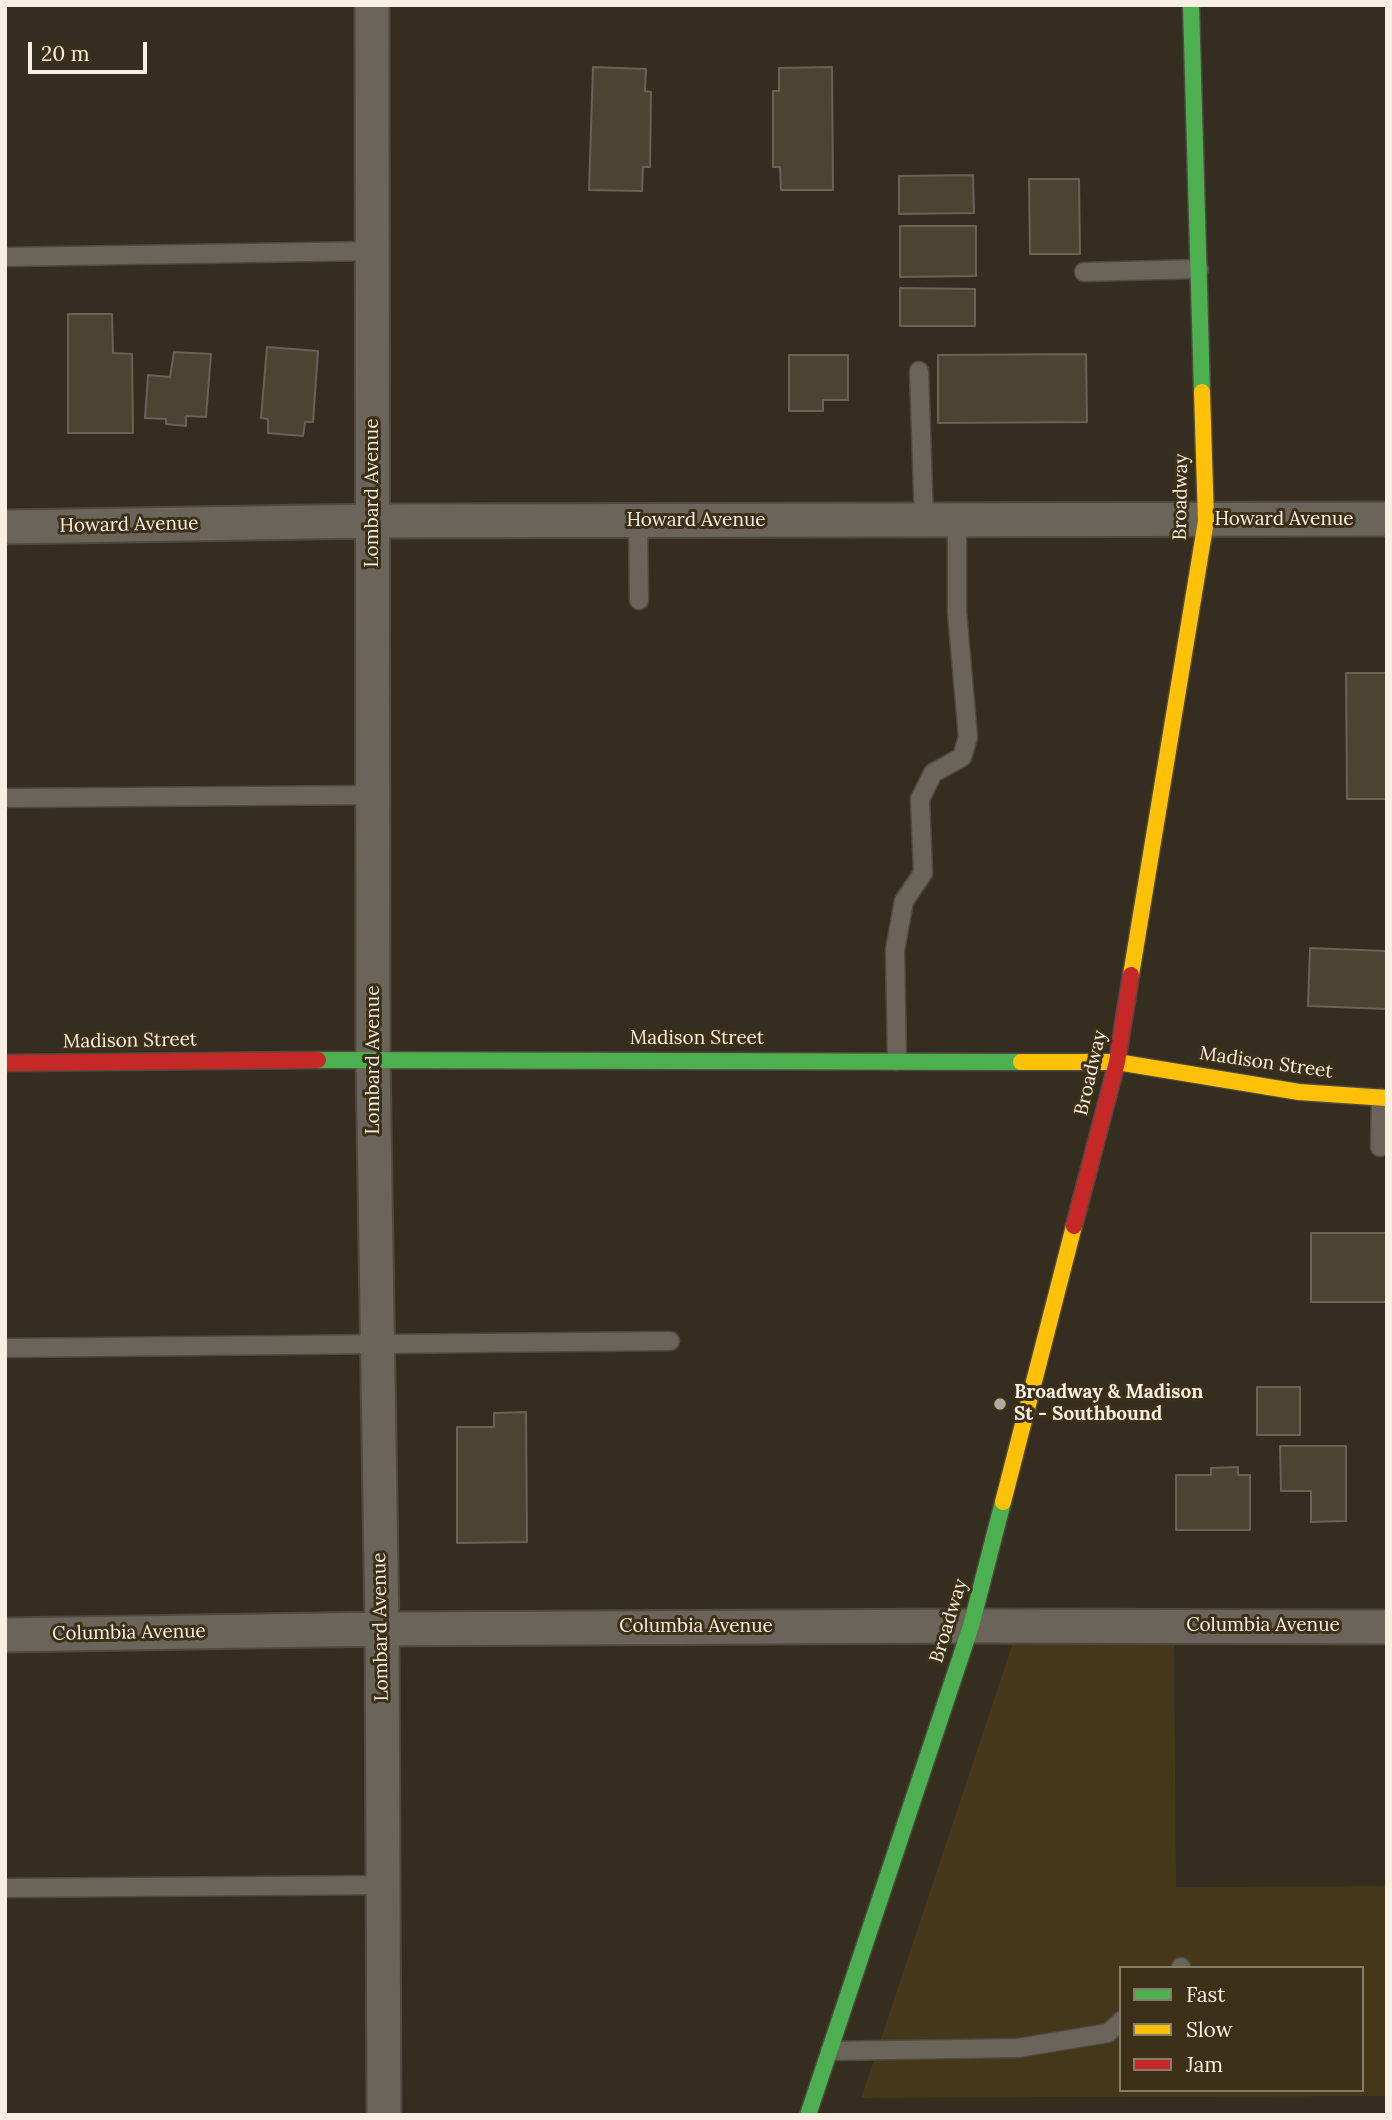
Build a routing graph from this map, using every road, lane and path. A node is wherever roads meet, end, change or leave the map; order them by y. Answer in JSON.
{"nodes":[{"id":1,"x":372,"y":5,"type":"edge"},
{"id":2,"x":1191,"y":5,"type":"edge"},
{"id":3,"x":372,"y":251,"type":"junction"},
{"id":4,"x":5,"y":257,"type":"edge"},
{"id":5,"x":1199,"y":269,"type":"junction"},
{"id":6,"x":1084,"y":272,"type":"dead end"},
{"id":7,"x":919,"y":371,"type":"dead end"},
{"id":8,"x":1387,"y":519,"type":"edge"},
{"id":9,"x":373,"y":521,"type":"junction"},
{"id":10,"x":638,"y":521,"type":"junction"},
{"id":11,"x":924,"y":521,"type":"junction"},
{"id":12,"x":957,"y":521,"type":"junction"},
{"id":13,"x":1206,"y":521,"type":"junction"},
{"id":14,"x":5,"y":527,"type":"edge"},
{"id":15,"x":639,"y":600,"type":"dead end"},
{"id":16,"x":372,"y":795,"type":"junction"},
{"id":17,"x":5,"y":799,"type":"edge"},
{"id":18,"x":373,"y":1059,"type":"junction"},
{"id":19,"x":897,"y":1061,"type":"junction"},
{"id":20,"x":1117,"y":1062,"type":"junction"},
{"id":21,"x":5,"y":1063,"type":"edge"},
{"id":22,"x":1384,"y":1098,"type":"edge"},
{"id":23,"x":1380,"y":1147,"type":"dead end"},
{"id":24,"x":670,"y":1341,"type":"dead end"},
{"id":25,"x":377,"y":1343,"type":"junction"},
{"id":26,"x":5,"y":1348,"type":"edge"},
{"id":27,"x":971,"y":1626,"type":"junction"},
{"id":28,"x":1387,"y":1627,"type":"edge"},
{"id":29,"x":382,"y":1629,"type":"junction"},
{"id":30,"x":5,"y":1635,"type":"edge"},
{"id":31,"x":383,"y":1885,"type":"junction"},
{"id":32,"x":5,"y":1888,"type":"edge"},
{"id":33,"x":1119,"y":2023,"type":"edge"},
{"id":34,"x":830,"y":2051,"type":"junction"},
{"id":35,"x":384,"y":2115,"type":"edge"},
{"id":36,"x":808,"y":2115,"type":"edge"}],
"edges":[{"from":1,"to":3,"type":"street","name":"Lombard Avenue"},
{"from":2,"to":5,"type":"street","name":"Broadway"},
{"from":3,"to":4,"type":"lane"},
{"from":3,"to":9,"type":"street","name":"Lombard Avenue"},
{"from":5,"to":6,"type":"lane"},
{"from":5,"to":13,"type":"street","name":"Broadway"},
{"from":7,"to":11,"type":"lane"},
{"from":8,"to":13,"type":"street","name":"Howard Avenue"},
{"from":9,"to":10,"type":"street","name":"Howard Avenue"},
{"from":9,"to":14,"type":"street","name":"Howard Avenue"},
{"from":9,"to":16,"type":"street","name":"Lombard Avenue"},
{"from":10,"to":11,"type":"street","name":"Howard Avenue"},
{"from":10,"to":15,"type":"lane"},
{"from":11,"to":12,"type":"street","name":"Howard Avenue"},
{"from":12,"to":13,"type":"street","name":"Howard Avenue"},
{"from":12,"to":19,"type":"lane"},
{"from":13,"to":20,"type":"street","name":"Broadway"},
{"from":16,"to":17,"type":"lane"},
{"from":16,"to":18,"type":"street","name":"Lombard Avenue"},
{"from":18,"to":19,"type":"street","name":"Madison Street"},
{"from":18,"to":21,"type":"street","name":"Madison Street"},
{"from":18,"to":25,"type":"street","name":"Lombard Avenue"},
{"from":19,"to":20,"type":"street","name":"Madison Street"},
{"from":20,"to":22,"type":"street","name":"Madison Street"},
{"from":20,"to":27,"type":"street","name":"Broadway"},
{"from":22,"to":23,"type":"lane"},
{"from":24,"to":25,"type":"lane"},
{"from":25,"to":26,"type":"lane"},
{"from":25,"to":29,"type":"street","name":"Lombard Avenue"},
{"from":27,"to":28,"type":"street","name":"Columbia Avenue"},
{"from":27,"to":29,"type":"street","name":"Columbia Avenue"},
{"from":27,"to":34,"type":"street","name":"Broadway"},
{"from":29,"to":30,"type":"street","name":"Columbia Avenue"},
{"from":29,"to":31,"type":"street","name":"Lombard Avenue"},
{"from":31,"to":32,"type":"lane"},
{"from":31,"to":35,"type":"street","name":"Lombard Avenue"},
{"from":33,"to":34,"type":"lane"},
{"from":34,"to":36,"type":"street","name":"Broadway"}]}
